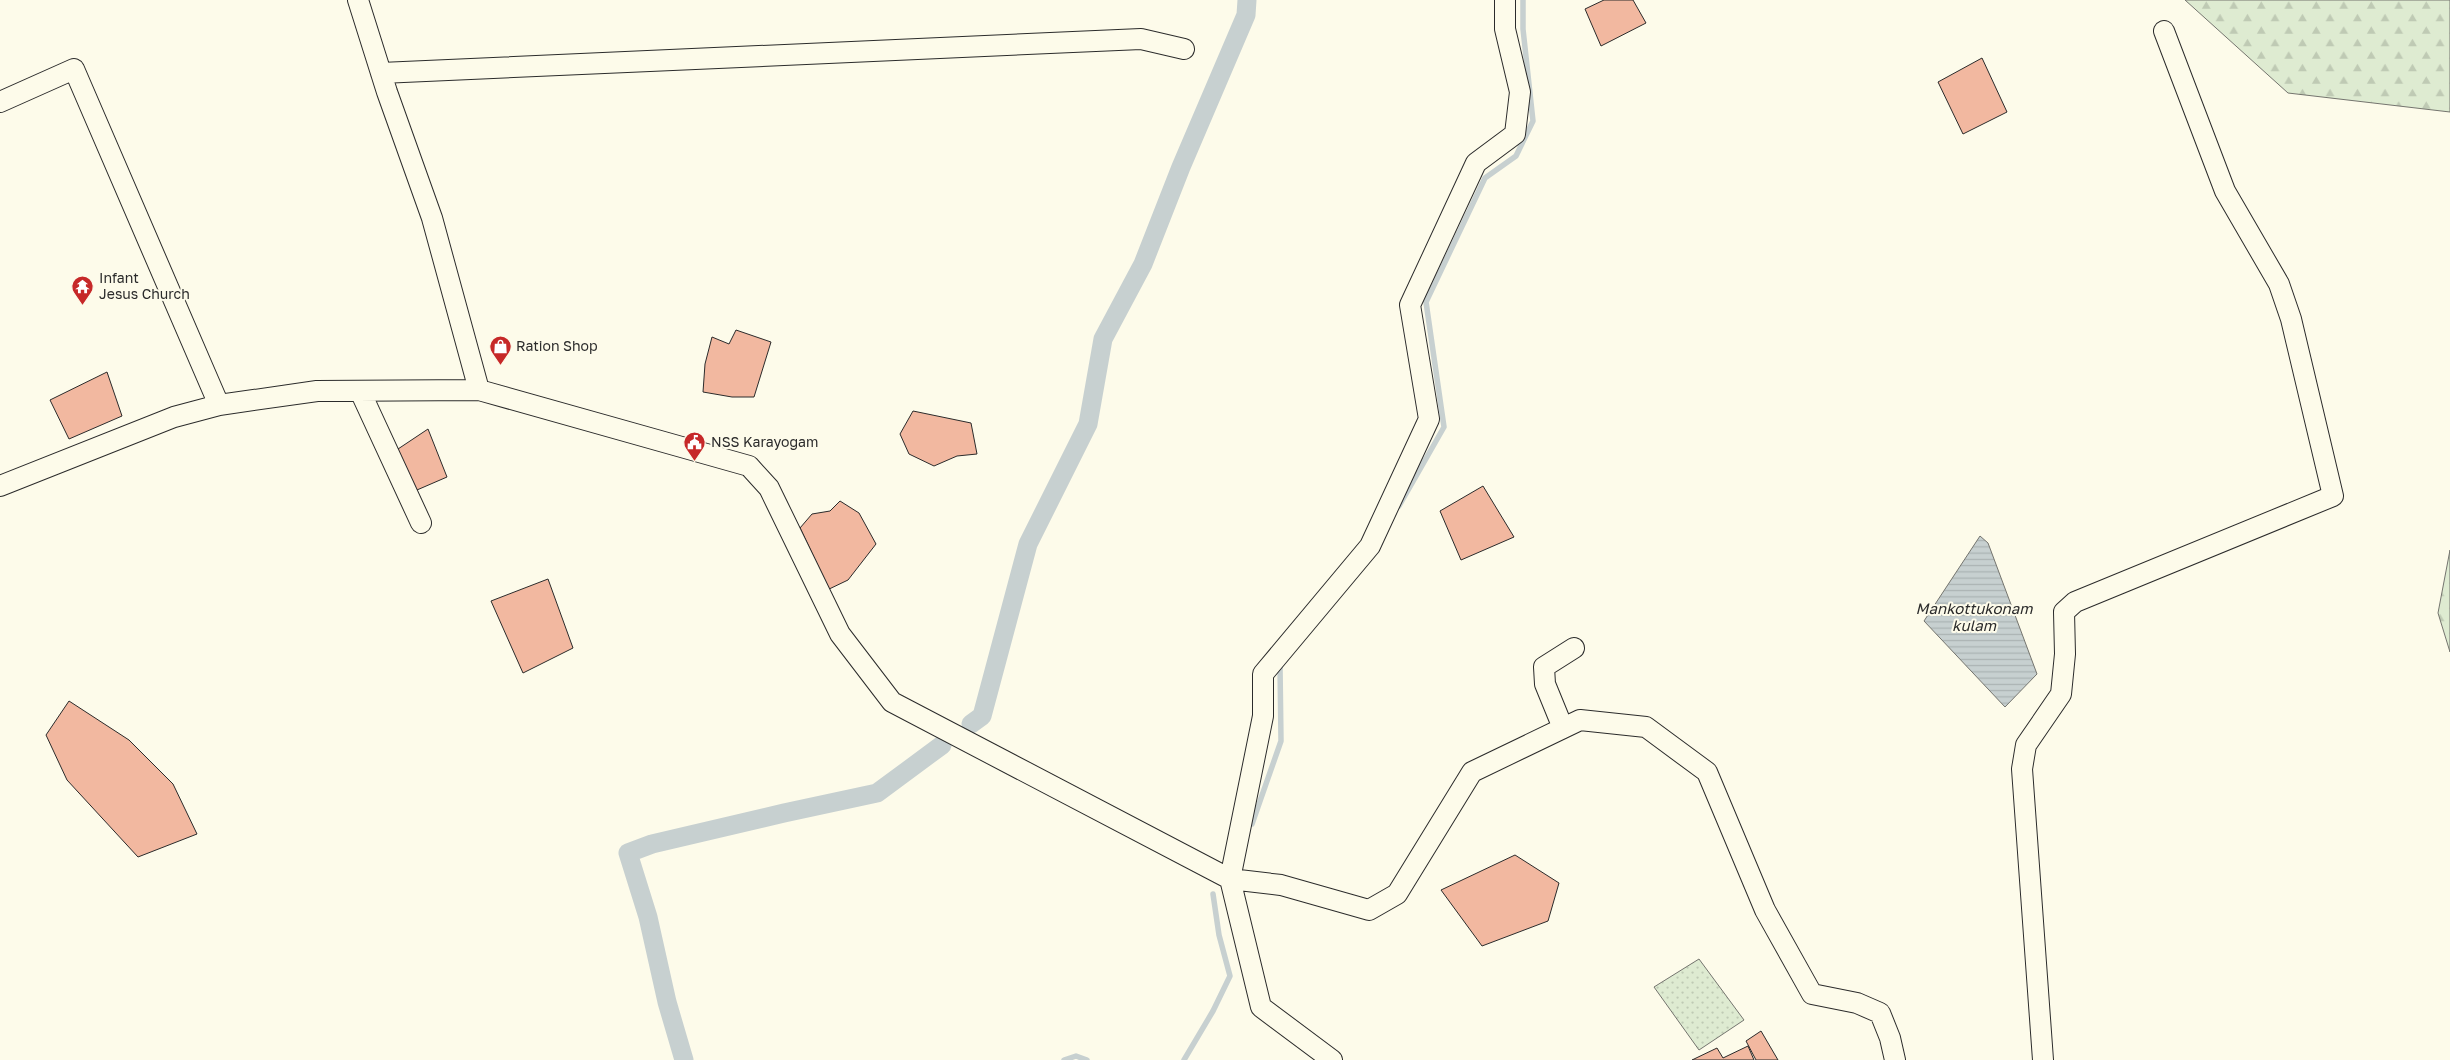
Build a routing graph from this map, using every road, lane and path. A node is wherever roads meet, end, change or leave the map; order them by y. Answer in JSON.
{"nodes":[{"id":1,"x":358,"y":0,"type":"edge"},
{"id":2,"x":1505,"y":0,"type":"edge"},
{"id":3,"x":2164,"y":31,"type":"dead end"},
{"id":4,"x":1184,"y":49,"type":"dead end"},
{"id":5,"x":381,"y":74,"type":"junction"},
{"id":6,"x":0,"y":102,"type":"edge"},
{"id":7,"x":479,"y":390,"type":"junction"},
{"id":8,"x":360,"y":391,"type":"junction"},
{"id":9,"x":219,"y":405,"type":"junction"},
{"id":10,"x":0,"y":486,"type":"edge"},
{"id":11,"x":421,"y":524,"type":"dead end"},
{"id":12,"x":1574,"y":648,"type":"dead end"},
{"id":13,"x":1563,"y":728,"type":"junction"},
{"id":14,"x":1230,"y":879,"type":"junction"},
{"id":15,"x":1332,"y":1060,"type":"edge"},
{"id":16,"x":1895,"y":1060,"type":"edge"},
{"id":17,"x":2043,"y":1060,"type":"edge"}],
"edges":[{"from":1,"to":5,"type":"street"},
{"from":2,"to":14,"type":"street"},
{"from":3,"to":17,"type":"street"},
{"from":4,"to":5,"type":"street"},
{"from":5,"to":7,"type":"street"},
{"from":6,"to":9,"type":"street"},
{"from":7,"to":8,"type":"street"},
{"from":7,"to":14,"type":"street"},
{"from":8,"to":9,"type":"street"},
{"from":8,"to":11,"type":"street"},
{"from":9,"to":10,"type":"street"},
{"from":12,"to":13,"type":"street"},
{"from":13,"to":14,"type":"street"},
{"from":13,"to":16,"type":"street"},
{"from":14,"to":15,"type":"street"}]}
